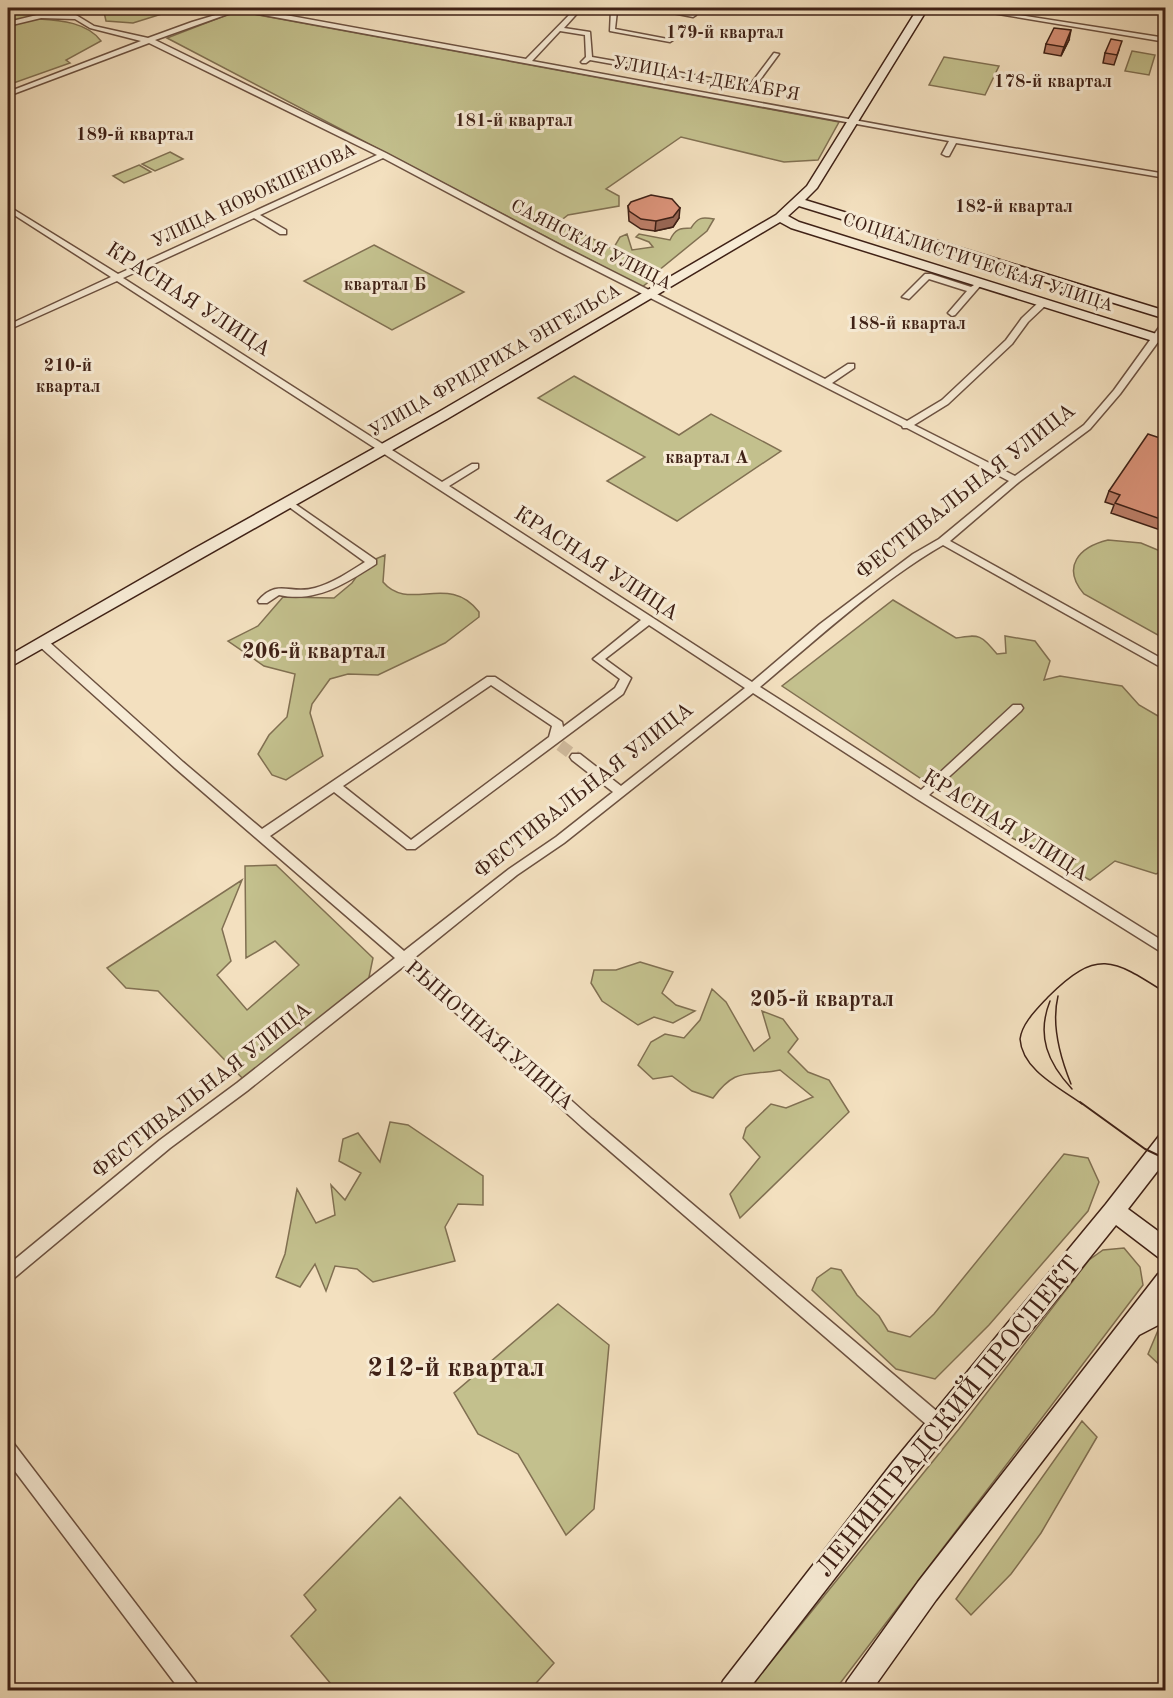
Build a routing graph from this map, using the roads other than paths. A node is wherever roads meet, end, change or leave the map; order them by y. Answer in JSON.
{"nodes":[{"id":1,"x":56,"y":8,"type":"edge"},
{"id":2,"x":249,"y":8,"type":"edge"},
{"id":3,"x":289,"y":8,"type":"edge"},
{"id":4,"x":579,"y":8,"type":"edge"},
{"id":5,"x":612,"y":8,"type":"edge"},
{"id":6,"x":635,"y":8,"type":"edge"},
{"id":7,"x":650,"y":8,"type":"edge"},
{"id":8,"x":923,"y":8,"type":"edge"},
{"id":9,"x":965,"y":8,"type":"edge"},
{"id":10,"x":241,"y":9,"type":"junction"},
{"id":11,"x":693,"y":15,"type":"dead end"},
{"id":12,"x":76,"y":16,"type":"junction"},
{"id":13,"x":285,"y":18,"type":"junction"},
{"id":14,"x":8,"y":24,"type":"edge"},
{"id":15,"x":558,"y":29,"type":"junction"},
{"id":16,"x":670,"y":40,"type":"dead end"},
{"id":17,"x":1166,"y":40,"type":"edge"},
{"id":18,"x":151,"y":41,"type":"junction"},
{"id":19,"x":776,"y":54,"type":"dead end"},
{"id":20,"x":589,"y":58,"type":"junction"},
{"id":21,"x":527,"y":62,"type":"junction"},
{"id":22,"x":574,"y":70,"type":"junction"},
{"id":23,"x":696,"y":76,"type":"junction"},
{"id":24,"x":685,"y":91,"type":"junction"},
{"id":25,"x":8,"y":94,"type":"edge"},
{"id":26,"x":852,"y":121,"type":"junction"},
{"id":27,"x":954,"y":140,"type":"junction"},
{"id":28,"x":946,"y":154,"type":"dead end"},
{"id":29,"x":383,"y":155,"type":"junction"},
{"id":30,"x":1166,"y":176,"type":"edge"},
{"id":31,"x":799,"y":202,"type":"junction"},
{"id":32,"x":8,"y":208,"type":"edge"},
{"id":33,"x":255,"y":215,"type":"junction"},
{"id":34,"x":780,"y":217,"type":"junction"},
{"id":35,"x":283,"y":232,"type":"dead end"},
{"id":36,"x":117,"y":278,"type":"junction"},
{"id":37,"x":976,"y":286,"type":"junction"},
{"id":38,"x":650,"y":293,"type":"junction"},
{"id":39,"x":906,"y":297,"type":"dead end"},
{"id":40,"x":1043,"y":303,"type":"junction"},
{"id":41,"x":952,"y":313,"type":"dead end"},
{"id":42,"x":1166,"y":315,"type":"edge"},
{"id":43,"x":1166,"y":324,"type":"edge"},
{"id":44,"x":8,"y":328,"type":"edge"},
{"id":45,"x":1160,"y":340,"type":"edge"},
{"id":46,"x":851,"y":366,"type":"dead end"},
{"id":47,"x":824,"y":384,"type":"junction"},
{"id":48,"x":906,"y":426,"type":"junction"},
{"id":49,"x":384,"y":449,"type":"junction"},
{"id":50,"x":475,"y":466,"type":"dead end"},
{"id":51,"x":1016,"y":480,"type":"junction"},
{"id":52,"x":440,"y":487,"type":"junction"},
{"id":53,"x":288,"y":502,"type":"junction"},
{"id":54,"x":943,"y":541,"type":"junction"},
{"id":55,"x":263,"y":601,"type":"dead end"},
{"id":56,"x":648,"y":620,"type":"junction"},
{"id":57,"x":43,"y":643,"type":"junction"},
{"id":58,"x":8,"y":663,"type":"edge"},
{"id":59,"x":1166,"y":666,"type":"edge"},
{"id":60,"x":753,"y":687,"type":"junction"},
{"id":61,"x":1017,"y":708,"type":"dead end"},
{"id":62,"x":557,"y":743,"type":"junction"},
{"id":63,"x":576,"y":757,"type":"tunnel mouth"},
{"id":64,"x":334,"y":786,"type":"junction"},
{"id":65,"x":621,"y":792,"type":"junction"},
{"id":66,"x":921,"y":796,"type":"junction"},
{"id":67,"x":262,"y":835,"type":"junction"},
{"id":68,"x":1166,"y":950,"type":"edge"},
{"id":69,"x":403,"y":960,"type":"junction"},
{"id":70,"x":1166,"y":1143,"type":"edge"},
{"id":71,"x":1114,"y":1211,"type":"junction"},
{"id":72,"x":1166,"y":1250,"type":"edge"},
{"id":73,"x":8,"y":1274,"type":"edge"},
{"id":74,"x":1166,"y":1282,"type":"edge"},
{"id":75,"x":1166,"y":1309,"type":"edge"},
{"id":76,"x":1129,"y":1329,"type":"junction"},
{"id":77,"x":939,"y":1425,"type":"junction"},
{"id":78,"x":8,"y":1450,"type":"edge"},
{"id":79,"x":191,"y":1690,"type":"edge"},
{"id":80,"x":732,"y":1690,"type":"edge"},
{"id":81,"x":856,"y":1690,"type":"edge"}],
"edges":[{"from":1,"to":12,"type":"street","name":"САЯНСКАЯ УЛИЦА"},
{"from":2,"to":10,"type":"street"},
{"from":3,"to":13,"type":"street"},
{"from":4,"to":15,"type":"street"},
{"from":5,"to":6,"type":"street"},
{"from":5,"to":16,"type":"street"},
{"from":7,"to":11,"type":"street"},
{"from":8,"to":26,"type":"street","name":"УЛИЦА ФРИДРИХА ЭНГЕЛЬСА"},
{"from":9,"to":17,"type":"street"},
{"from":10,"to":13,"type":"street","name":"УЛИЦА 14 ДЕКАБРЯ"},
{"from":10,"to":18,"type":"street"},
{"from":12,"to":14,"type":"street"},
{"from":12,"to":18,"type":"street","name":"САЯНСКАЯ УЛИЦА"},
{"from":13,"to":21,"type":"street","name":"УЛИЦА 14 ДЕКАБРЯ"},
{"from":15,"to":20,"type":"street"},
{"from":15,"to":21,"type":"street"},
{"from":18,"to":25,"type":"street"},
{"from":18,"to":29,"type":"street","name":"САЯНСКАЯ УЛИЦА"},
{"from":19,"to":23,"type":"street"},
{"from":20,"to":22,"type":"street"},
{"from":20,"to":23,"type":"street"},
{"from":21,"to":22,"type":"street","name":"УЛИЦА 14 ДЕКАБРЯ"},
{"from":22,"to":24,"type":"street","name":"УЛИЦА 14 ДЕКАБРЯ"},
{"from":23,"to":24,"type":"street"},
{"from":24,"to":26,"type":"street","name":"УЛИЦА 14 ДЕКАБРЯ"},
{"from":26,"to":27,"type":"street","name":"УЛИЦА 14 ДЕКАБРЯ"},
{"from":26,"to":31,"type":"street","name":"УЛИЦА ФРИДРИХА ЭНГЕЛЬСА"},
{"from":27,"to":28,"type":"street"},
{"from":27,"to":30,"type":"street","name":"УЛИЦА 14 ДЕКАБРЯ"},
{"from":29,"to":33,"type":"street","name":"УЛИЦА НОВОКШЕНОВА"},
{"from":29,"to":38,"type":"street","name":"САЯНСКАЯ УЛИЦА"},
{"from":31,"to":34,"type":"street","name":"УЛИЦА ФРИДРИХА ЭНГЕЛЬСА"},
{"from":31,"to":42,"type":"street","name":"СОЦИАЛИСТИЧЕСКАЯ УЛИЦА"},
{"from":32,"to":36,"type":"street","name":"КРАСНАЯ УЛИЦА"},
{"from":33,"to":35,"type":"street"},
{"from":33,"to":36,"type":"street","name":"УЛИЦА НОВОКШЕНОВА"},
{"from":34,"to":37,"type":"street","name":"СОЦИАЛИСТИЧЕСКАЯ УЛИЦА"},
{"from":34,"to":38,"type":"street","name":"УЛИЦА ФРИДРИХА ЭНГЕЛЬСА"},
{"from":36,"to":44,"type":"street","name":"УЛИЦА НОВОКШЕНОВА"},
{"from":36,"to":49,"type":"street","name":"КРАСНАЯ УЛИЦА"},
{"from":37,"to":39,"type":"street"},
{"from":37,"to":40,"type":"street","name":"СОЦИАЛИСТИЧЕСКАЯ УЛИЦА"},
{"from":37,"to":41,"type":"street"},
{"from":38,"to":47,"type":"street","name":"САЯНСКАЯ УЛИЦА"},
{"from":38,"to":49,"type":"street","name":"УЛИЦА ФРИДРИХА ЭНГЕЛЬСА"},
{"from":40,"to":45,"type":"street","name":"СОЦИАЛИСТИЧЕСКАЯ УЛИЦА"},
{"from":40,"to":48,"type":"street"},
{"from":43,"to":45,"type":"street","name":"ФЕСТИВАЛЬНАЯ УЛИЦА"},
{"from":45,"to":51,"type":"street","name":"ФЕСТИВАЛЬНАЯ УЛИЦА"},
{"from":46,"to":47,"type":"street"},
{"from":47,"to":48,"type":"street","name":"САЯНСКАЯ УЛИЦА"},
{"from":48,"to":51,"type":"street","name":"САЯНСКАЯ УЛИЦА"},
{"from":49,"to":52,"type":"street","name":"КРАСНАЯ УЛИЦА"},
{"from":49,"to":53,"type":"street","name":"УЛИЦА ФРИДРИХА ЭНГЕЛЬСА"},
{"from":50,"to":52,"type":"street"},
{"from":51,"to":54,"type":"street","name":"ФЕСТИВАЛЬНАЯ УЛИЦА"},
{"from":52,"to":56,"type":"street","name":"КРАСНАЯ УЛИЦА"},
{"from":53,"to":55,"type":"street"},
{"from":53,"to":57,"type":"street","name":"УЛИЦА ФРИДРИХА ЭНГЕЛЬСА"},
{"from":54,"to":59,"type":"street"},
{"from":54,"to":60,"type":"street","name":"ФЕСТИВАЛЬНАЯ УЛИЦА"},
{"from":56,"to":60,"type":"street","name":"КРАСНАЯ УЛИЦА"},
{"from":56,"to":62,"type":"street"},
{"from":57,"to":58,"type":"street","name":"УЛИЦА ФРИДРИХА ЭНГЕЛЬСА"},
{"from":57,"to":67,"type":"street","name":"РЫНОЧНАЯ УЛИЦА"},
{"from":60,"to":65,"type":"street","name":"ФЕСТИВАЛЬНАЯ УЛИЦА"},
{"from":60,"to":66,"type":"street","name":"КРАСНАЯ УЛИЦА"},
{"from":61,"to":66,"type":"street"},
{"from":62,"to":64,"type":"street"},
{"from":62,"to":64,"type":"street"},
{"from":63,"to":65,"type":"street"},
{"from":64,"to":67,"type":"street"},
{"from":65,"to":69,"type":"street","name":"ФЕСТИВАЛЬНАЯ УЛИЦА"},
{"from":66,"to":68,"type":"street","name":"КРАСНАЯ УЛИЦА"},
{"from":67,"to":69,"type":"street","name":"РЫНОЧНАЯ УЛИЦА"},
{"from":69,"to":73,"type":"street","name":"ФЕСТИВАЛЬНАЯ УЛИЦА"},
{"from":69,"to":77,"type":"street","name":"РЫНОЧНАЯ УЛИЦА"},
{"from":70,"to":71,"type":"street","name":"ЛЕНИНГРАДСКИЙ ПРОСПЕКТ"},
{"from":71,"to":72,"type":"street"},
{"from":71,"to":77,"type":"street","name":"ЛЕНИНГРАДСКИЙ ПРОСПЕКТ"},
{"from":74,"to":76,"type":"street"},
{"from":75,"to":76,"type":"street"},
{"from":76,"to":81,"type":"street"},
{"from":77,"to":80,"type":"street","name":"ЛЕНИНГРАДСКИЙ ПРОСПЕКТ"},
{"from":78,"to":79,"type":"street"}]}
